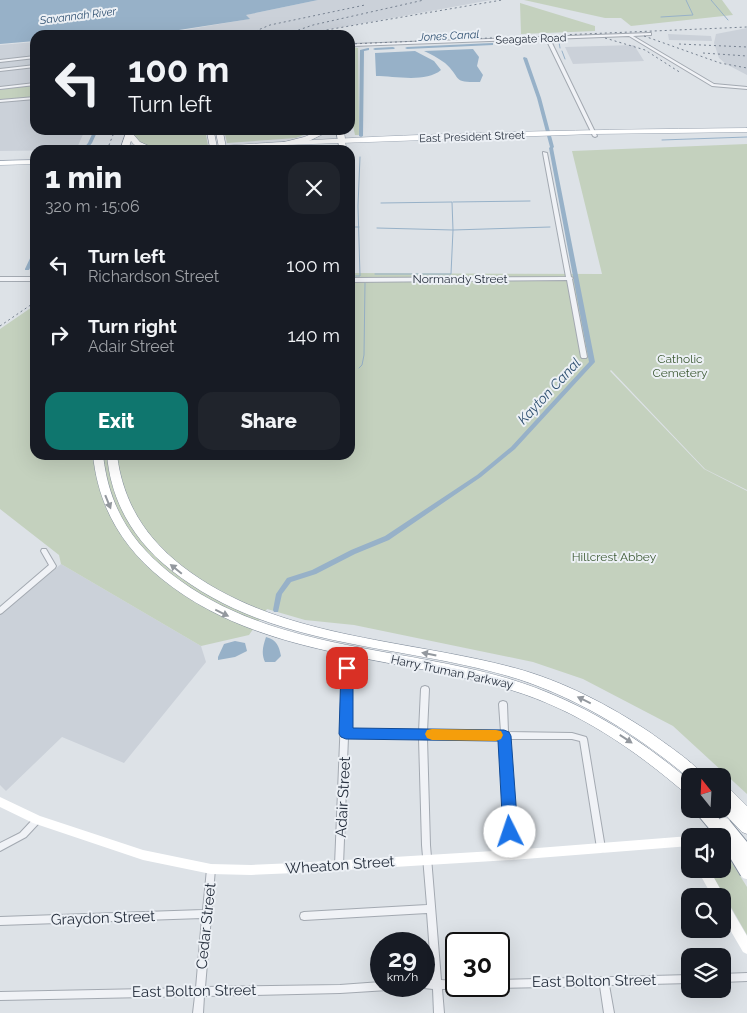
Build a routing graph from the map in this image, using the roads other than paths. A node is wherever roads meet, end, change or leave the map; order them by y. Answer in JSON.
{"nodes":[{"id":1,"x":650,"y":34,"type":"dead end"},
{"id":2,"x":630,"y":35,"type":"junction"},
{"id":3,"x":548,"y":39,"type":"junction"},
{"id":4,"x":355,"y":46,"type":"edge"},
{"id":5,"x":30,"y":58,"type":"edge"},
{"id":6,"x":0,"y":61,"type":"edge"},
{"id":7,"x":30,"y":67,"type":"edge"},
{"id":8,"x":0,"y":70,"type":"edge"},
{"id":9,"x":30,"y":84,"type":"edge"},
{"id":10,"x":0,"y":88,"type":"edge"},
{"id":11,"x":747,"y":88,"type":"edge"},
{"id":12,"x":30,"y":98,"type":"edge"},
{"id":13,"x":0,"y":101,"type":"edge"},
{"id":14,"x":589,"y":124,"type":"junction"},
{"id":15,"x":747,"y":130,"type":"edge"},
{"id":16,"x":690,"y":132,"type":"junction"},
{"id":17,"x":577,"y":133,"type":"junction"},
{"id":18,"x":594,"y":134,"type":"junction"},
{"id":19,"x":747,"y":134,"type":"edge"},
{"id":20,"x":132,"y":135,"type":"edge"},
{"id":21,"x":315,"y":135,"type":"edge"},
{"id":22,"x":341,"y":135,"type":"edge"},
{"id":23,"x":549,"y":136,"type":"junction"},
{"id":24,"x":657,"y":136,"type":"junction"},
{"id":25,"x":284,"y":143,"type":"junction"},
{"id":26,"x":343,"y":144,"type":"junction"},
{"id":27,"x":141,"y":145,"type":"edge"},
{"id":28,"x":259,"y":145,"type":"edge"},
{"id":29,"x":327,"y":145,"type":"edge"},
{"id":30,"x":545,"y":153,"type":"dead end"},
{"id":31,"x":30,"y":156,"type":"edge"},
{"id":32,"x":0,"y":157,"type":"edge"},
{"id":33,"x":30,"y":162,"type":"edge"},
{"id":34,"x":0,"y":163,"type":"edge"},
{"id":35,"x":570,"y":278,"type":"junction"},
{"id":36,"x":0,"y":279,"type":"edge"},
{"id":37,"x":30,"y":279,"type":"edge"},
{"id":38,"x":355,"y":280,"type":"edge"},
{"id":39,"x":584,"y":357,"type":"dead end"},
{"id":40,"x":99,"y":460,"type":"edge"},
{"id":41,"x":113,"y":460,"type":"edge"},
{"id":42,"x":44,"y":551,"type":"dead end"},
{"id":43,"x":0,"y":610,"type":"edge"},
{"id":44,"x":297,"y":634,"type":"junction"},
{"id":45,"x":347,"y":668,"type":"dead end"},
{"id":46,"x":425,"y":689,"type":"dead end"},
{"id":47,"x":503,"y":704,"type":"dead end"},
{"id":48,"x":614,"y":716,"type":"junction"},
{"id":49,"x":346,"y":734,"type":"junction"},
{"id":50,"x":423,"y":734,"type":"junction"},
{"id":51,"x":504,"y":736,"type":"junction"},
{"id":52,"x":686,"y":768,"type":"edge"},
{"id":53,"x":697,"y":768,"type":"edge"},
{"id":54,"x":670,"y":772,"type":"junction"},
{"id":55,"x":681,"y":781,"type":"edge"},
{"id":56,"x":681,"y":785,"type":"edge"},
{"id":57,"x":0,"y":802,"type":"edge"},
{"id":58,"x":731,"y":805,"type":"edge"},
{"id":59,"x":731,"y":807,"type":"edge"},
{"id":60,"x":747,"y":815,"type":"edge"},
{"id":61,"x":710,"y":818,"type":"edge"},
{"id":62,"x":718,"y":818,"type":"edge"},
{"id":63,"x":37,"y":820,"type":"junction"},
{"id":64,"x":747,"y":828,"type":"edge"},
{"id":65,"x":747,"y":836,"type":"edge"},
{"id":66,"x":731,"y":837,"type":"edge"},
{"id":67,"x":681,"y":843,"type":"edge"},
{"id":68,"x":0,"y":847,"type":"edge"},
{"id":69,"x":601,"y":848,"type":"junction"},
{"id":70,"x":747,"y":853,"type":"edge"},
{"id":71,"x":512,"y":855,"type":"junction"},
{"id":72,"x":428,"y":859,"type":"junction"},
{"id":73,"x":339,"y":865,"type":"junction"},
{"id":74,"x":212,"y":869,"type":"junction"},
{"id":75,"x":747,"y":872,"type":"edge"},
{"id":76,"x":430,"y":909,"type":"junction"},
{"id":77,"x":207,"y":914,"type":"junction"},
{"id":78,"x":304,"y":916,"type":"dead end"},
{"id":79,"x":731,"y":920,"type":"edge"},
{"id":80,"x":0,"y":922,"type":"edge"},
{"id":81,"x":747,"y":948,"type":"edge"},
{"id":82,"x":731,"y":978,"type":"edge"},
{"id":83,"x":747,"y":978,"type":"edge"},
{"id":84,"x":681,"y":979,"type":"edge"},
{"id":85,"x":604,"y":981,"type":"junction"},
{"id":86,"x":436,"y":984,"type":"junction"},
{"id":87,"x":445,"y":984,"type":"edge"},
{"id":88,"x":510,"y":984,"type":"edge"},
{"id":89,"x":370,"y":987,"type":"edge"},
{"id":90,"x":200,"y":991,"type":"junction"},
{"id":91,"x":0,"y":996,"type":"edge"},
{"id":92,"x":198,"y":1013,"type":"edge"},
{"id":93,"x":439,"y":1013,"type":"edge"},
{"id":94,"x":609,"y":1013,"type":"edge"}],
"edges":[{"from":1,"to":2,"type":"street","name":"Seagate Road"},
{"from":2,"to":3,"type":"street","name":"Seagate Road"},
{"from":2,"to":11,"type":"street"},
{"from":3,"to":4,"type":"street","name":"Seagate Road"},
{"from":3,"to":14,"type":"street"},
{"from":5,"to":6,"type":"street"},
{"from":7,"to":8,"type":"street"},
{"from":9,"to":10,"type":"street"},
{"from":12,"to":13,"type":"street"},
{"from":14,"to":17,"type":"main road"},
{"from":14,"to":18,"type":"street"},
{"from":15,"to":16,"type":"main road","name":"East President Street"},
{"from":16,"to":18,"type":"main road","name":"East President Street"},
{"from":16,"to":24,"type":"main road"},
{"from":17,"to":18,"type":"main road","name":"East President Street"},
{"from":17,"to":23,"type":"main road","name":"East President Street"},
{"from":18,"to":23,"type":"main road","name":"East President Street"},
{"from":18,"to":24,"type":"main road","name":"East President Street"},
{"from":19,"to":24,"type":"main road","name":"East President Street"},
{"from":20,"to":27,"type":"highway"},
{"from":21,"to":25,"type":"highway"},
{"from":22,"to":26,"type":"highway"},
{"from":23,"to":26,"type":"main road","name":"East President Street"},
{"from":25,"to":26,"type":"main road","name":"East President Street"},
{"from":25,"to":28,"type":"main road","name":"East President Street"},
{"from":26,"to":29,"type":"main road","name":"East President Street"},
{"from":30,"to":35,"type":"street"},
{"from":31,"to":32,"type":"main road"},
{"from":33,"to":34,"type":"main road"},
{"from":35,"to":38,"type":"street","name":"Normandy Street"},
{"from":35,"to":39,"type":"street"},
{"from":36,"to":37,"type":"street"},
{"from":40,"to":44,"type":"highway","name":"Harry Truman Parkway","one_way":true},
{"from":44,"to":41,"type":"highway","name":"Harry Truman Parkway","one_way":true},
{"from":42,"to":43,"type":"street"},
{"from":48,"to":44,"type":"highway","name":"Harry Truman Parkway","one_way":true},
{"from":44,"to":54,"type":"highway","name":"Harry Truman Parkway","one_way":true},
{"from":45,"to":49,"type":"street","name":"Adair Street"},
{"from":46,"to":50,"type":"street"},
{"from":47,"to":51,"type":"street"},
{"from":48,"to":52,"type":"highway","name":"Harry Truman Parkway"},
{"from":48,"to":53,"type":"highway"},
{"from":49,"to":50,"type":"street"},
{"from":49,"to":73,"type":"street","name":"Adair Street"},
{"from":50,"to":51,"type":"street"},
{"from":50,"to":72,"type":"street"},
{"from":51,"to":69,"type":"street"},
{"from":51,"to":71,"type":"street"},
{"from":54,"to":55,"type":"highway","name":"Harry Truman Parkway"},
{"from":54,"to":56,"type":"highway"},
{"from":57,"to":63,"type":"main road","name":"Wheaton Street"},
{"from":58,"to":60,"type":"highway"},
{"from":59,"to":64,"type":"highway"},
{"from":61,"to":75,"type":"highway","bridge":true},
{"from":62,"to":70,"type":"highway","bridge":true},
{"from":63,"to":68,"type":"street"},
{"from":63,"to":74,"type":"main road","name":"Wheaton Street"},
{"from":65,"to":66,"type":"main road"},
{"from":67,"to":69,"type":"main road","name":"Wheaton Street"},
{"from":69,"to":71,"type":"main road","name":"Wheaton Street"},
{"from":71,"to":72,"type":"main road","name":"Wheaton Street"},
{"from":72,"to":73,"type":"main road","name":"Wheaton Street"},
{"from":72,"to":76,"type":"street"},
{"from":73,"to":74,"type":"main road","name":"Wheaton Street"},
{"from":74,"to":77,"type":"street","name":"Cedar Street"},
{"from":76,"to":78,"type":"street"},
{"from":76,"to":86,"type":"street"},
{"from":77,"to":80,"type":"street","name":"Graydon Street"},
{"from":77,"to":90,"type":"street","name":"Cedar Street"},
{"from":79,"to":81,"type":"main road"},
{"from":82,"to":83,"type":"street"},
{"from":84,"to":85,"type":"street","name":"East Bolton Street"},
{"from":85,"to":88,"type":"street","name":"East Bolton Street"},
{"from":85,"to":94,"type":"street"},
{"from":86,"to":87,"type":"street"},
{"from":86,"to":93,"type":"street"},
{"from":89,"to":90,"type":"street","name":"East Bolton Street"},
{"from":90,"to":91,"type":"street","name":"East Bolton Street"},
{"from":90,"to":92,"type":"street","name":"Cedar Street"}]}
